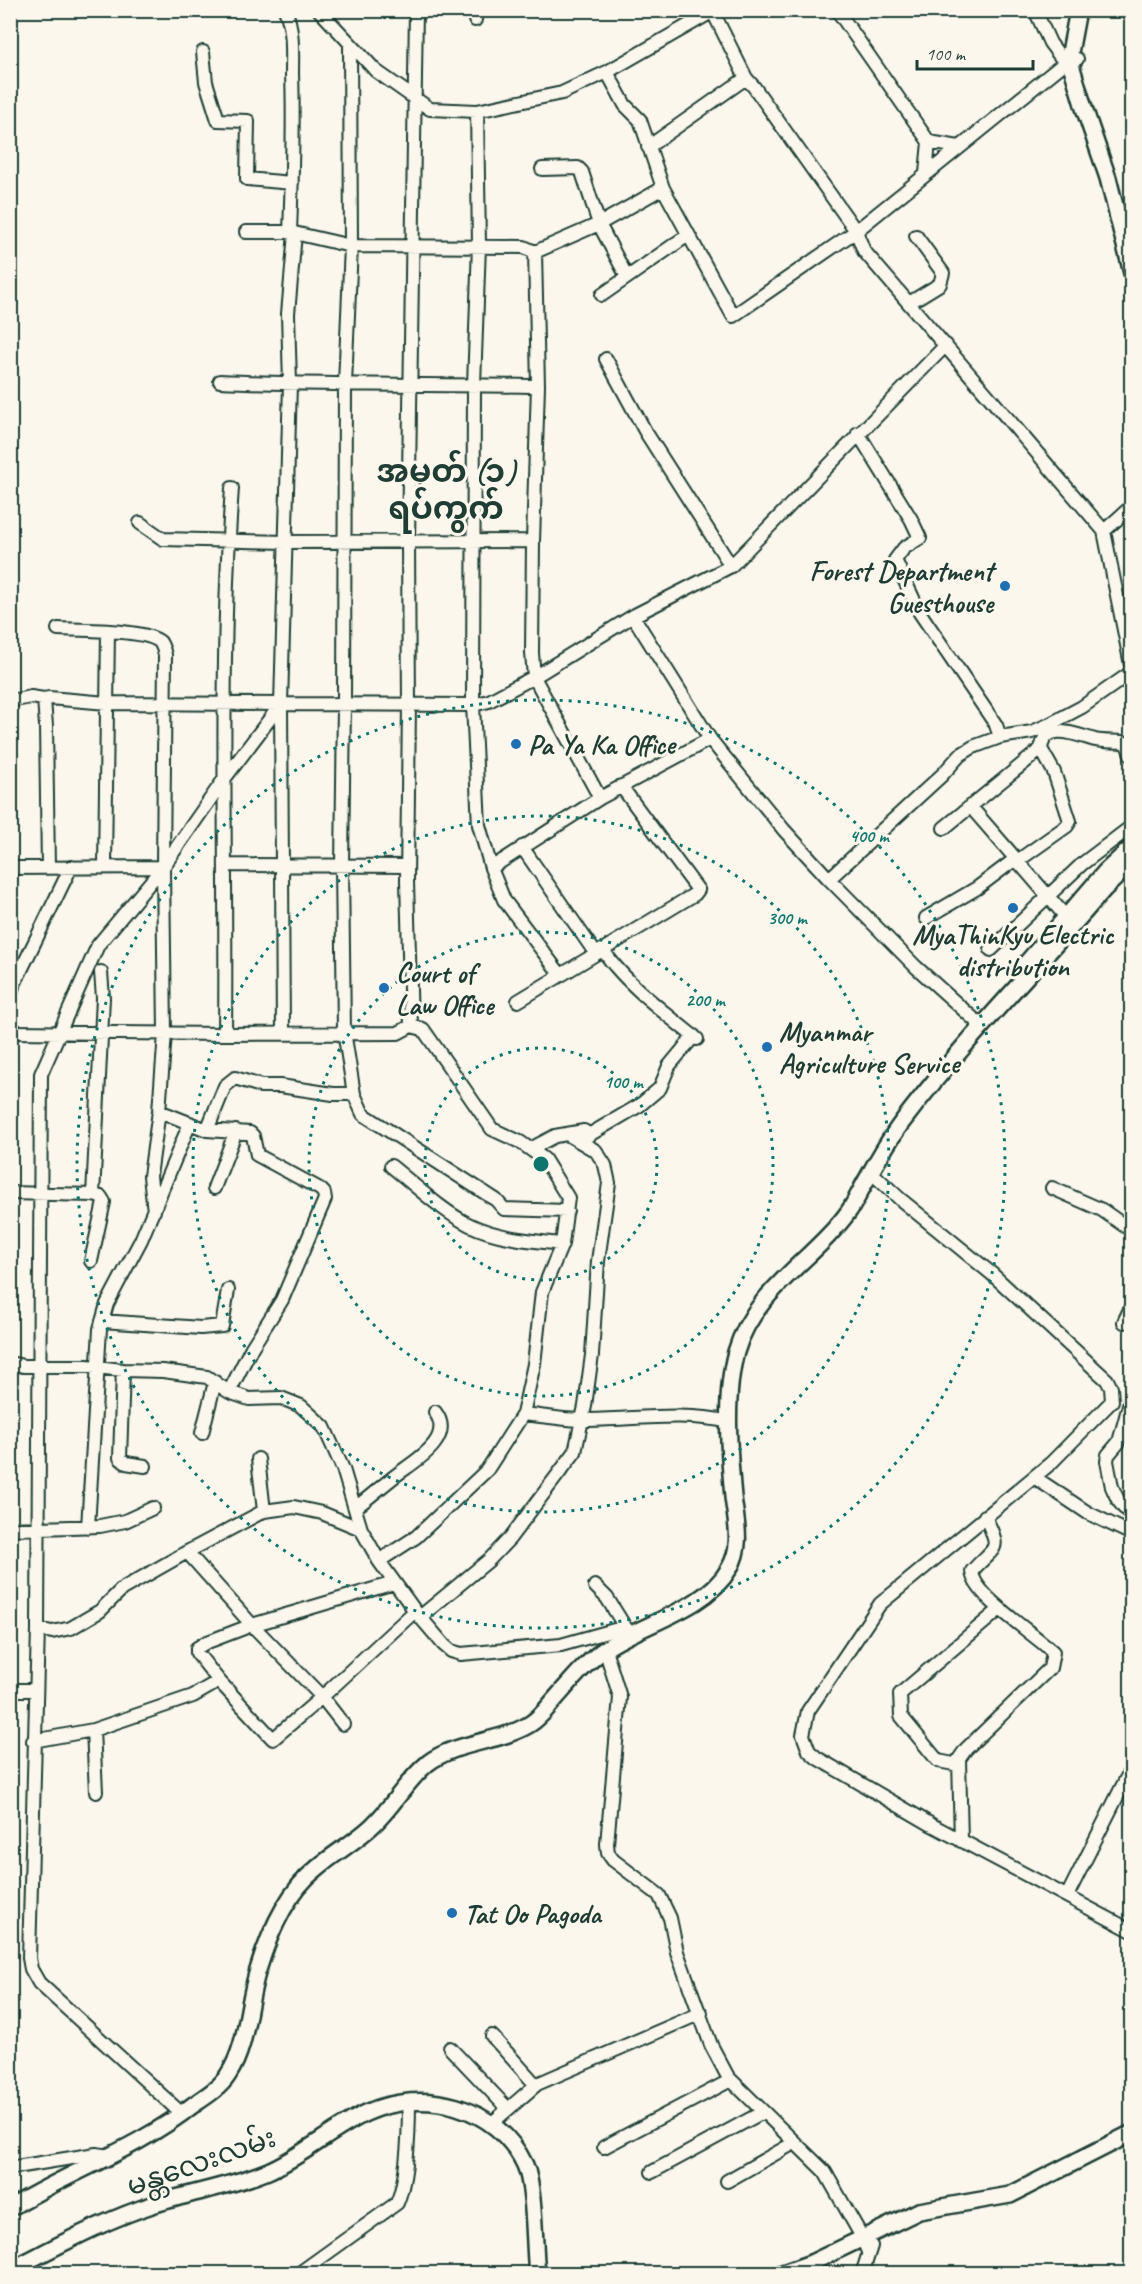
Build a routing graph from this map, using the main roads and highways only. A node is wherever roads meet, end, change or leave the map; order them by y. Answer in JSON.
{"nodes":[{"id":1,"x":1078,"y":10,"type":"edge"},
{"id":2,"x":1086,"y":10,"type":"edge"},
{"id":3,"x":1071,"y":61,"type":"junction"},
{"id":4,"x":1131,"y":236,"type":"edge"},
{"id":5,"x":1130,"y":257,"type":"edge"},
{"id":6,"x":1131,"y":273,"type":"edge"},
{"id":7,"x":1131,"y":847,"type":"edge"},
{"id":8,"x":1131,"y":862,"type":"edge"},
{"id":9,"x":790,"y":1275,"type":"junction"},
{"id":10,"x":1131,"y":2133,"type":"edge"},
{"id":11,"x":10,"y":2208,"type":"edge"},
{"id":12,"x":10,"y":2270,"type":"edge"},
{"id":13,"x":537,"y":2274,"type":"edge"},
{"id":14,"x":780,"y":2274,"type":"edge"}],
"edges":[{"from":1,"to":3,"type":"main road"},
{"from":2,"to":3,"type":"main road"},
{"from":3,"to":4,"type":"main road"},
{"from":3,"to":5,"type":"main road"},
{"from":5,"to":6,"type":"main road"},
{"from":7,"to":9,"type":"main road"},
{"from":8,"to":9,"type":"main road"},
{"from":9,"to":11,"type":"main road"},
{"from":10,"to":14,"type":"main road"},
{"from":12,"to":13,"type":"main road","name":"မန္တလေးလမ်း"}]}
